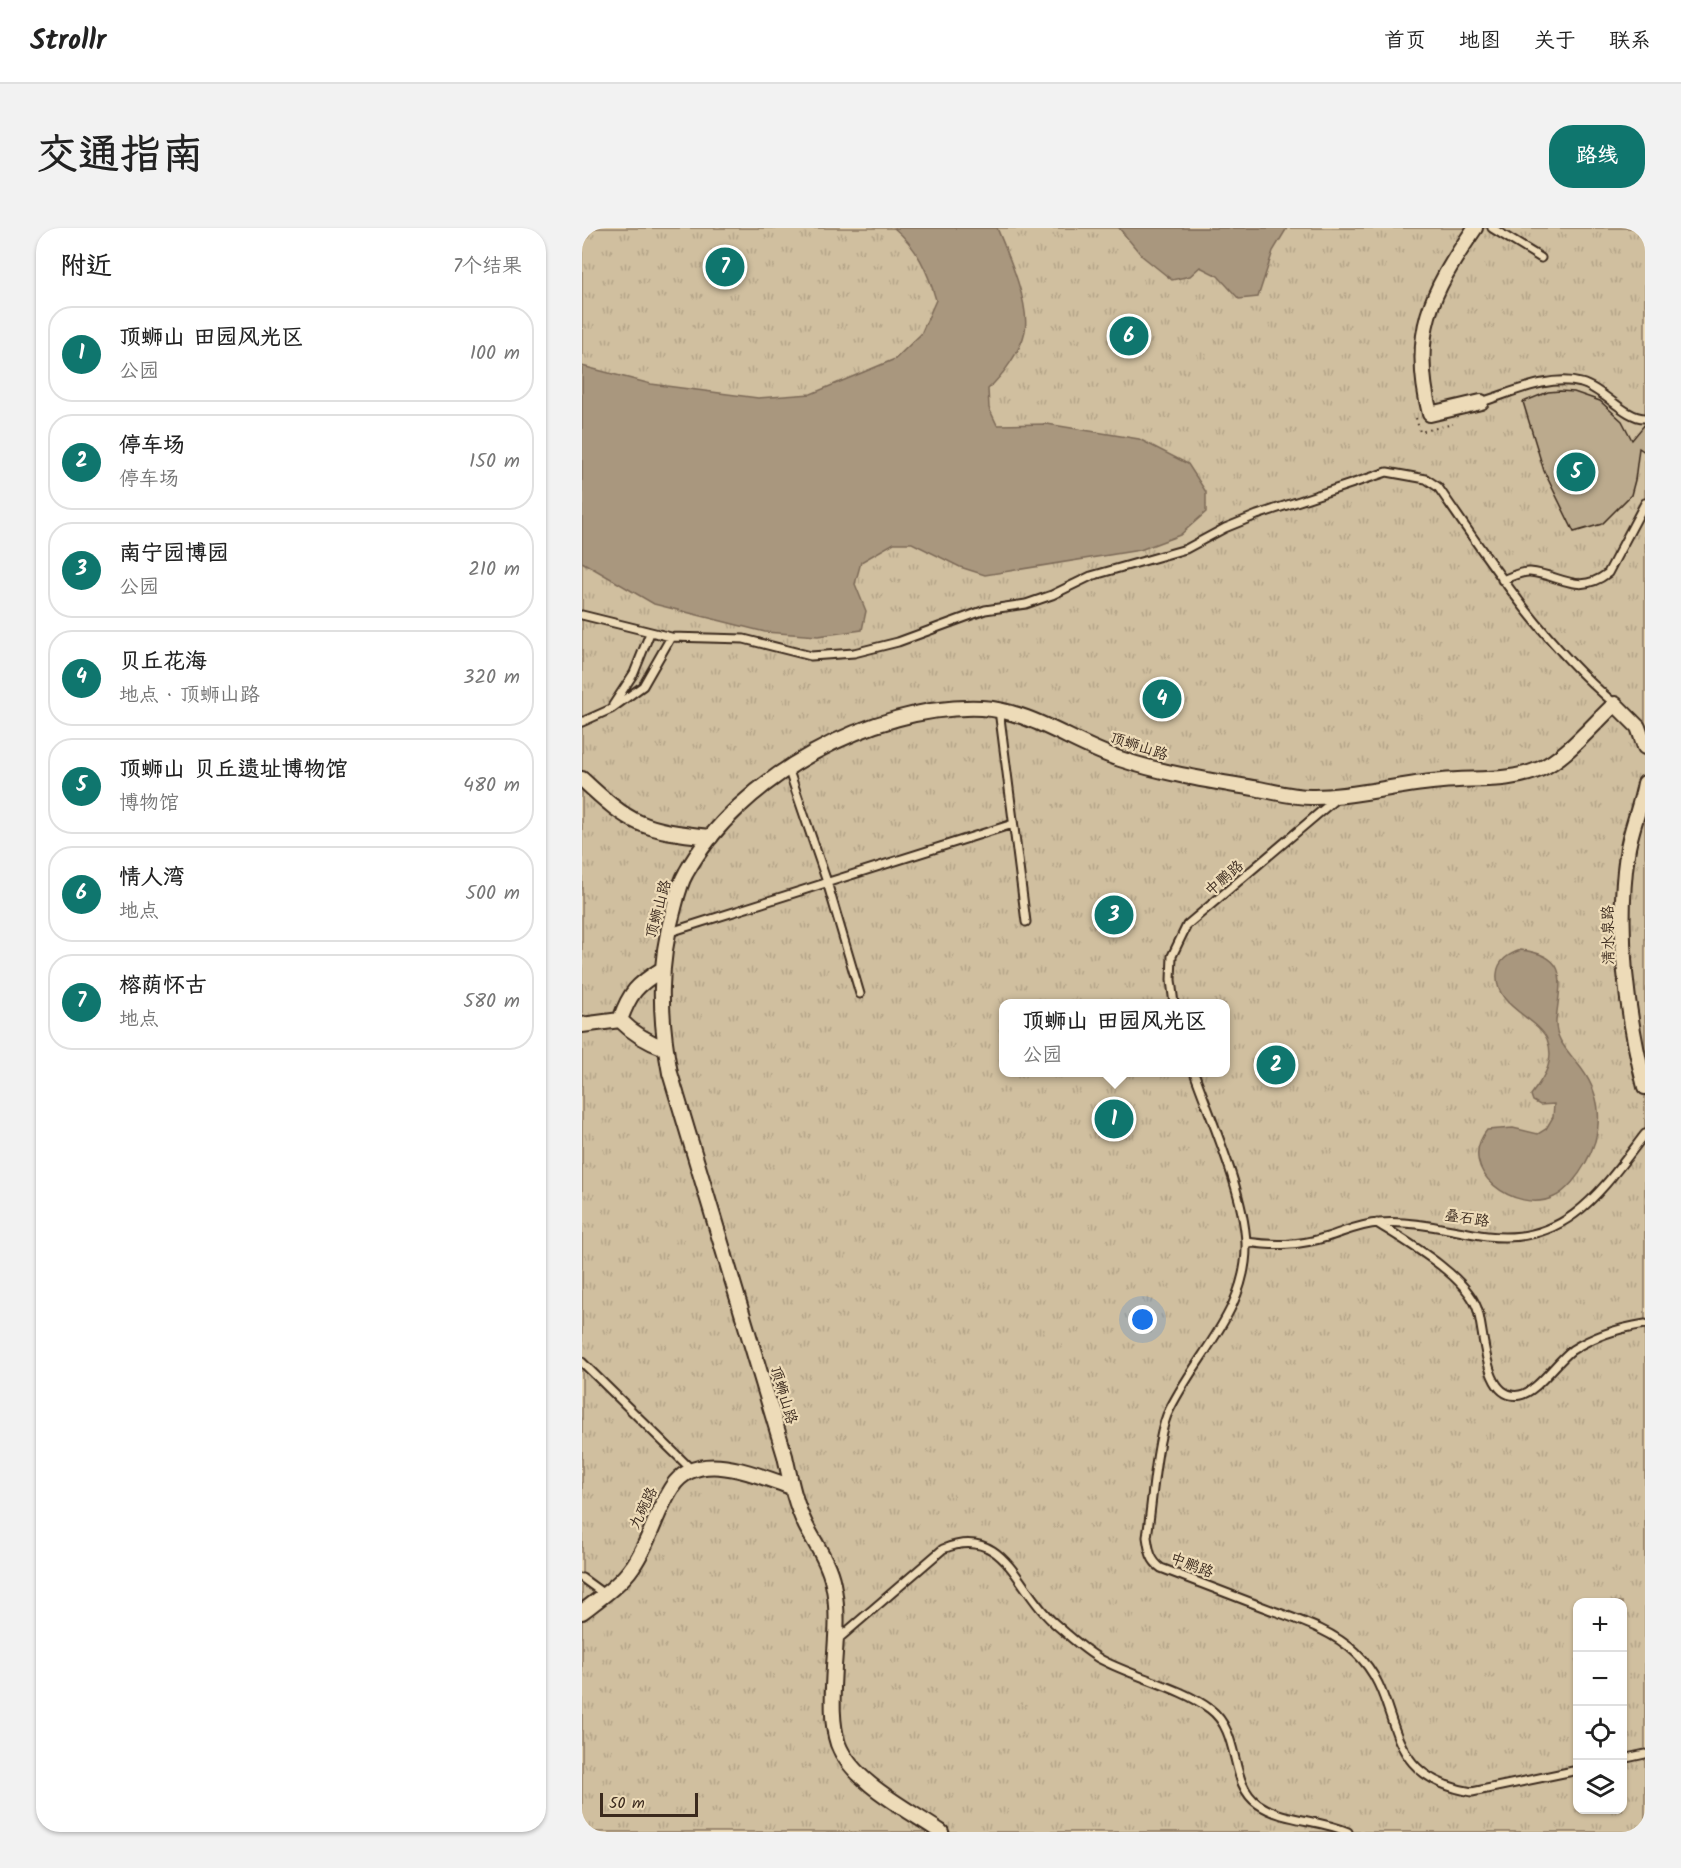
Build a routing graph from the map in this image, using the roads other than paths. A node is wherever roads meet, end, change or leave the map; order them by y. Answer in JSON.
{"nodes":[{"id":1,"x":1474,"y":228,"type":"edge"},
{"id":2,"x":1492,"y":228,"type":"edge"},
{"id":3,"x":1541,"y":258,"type":"dead end"},
{"id":4,"x":1481,"y":402,"type":"joint"},
{"id":5,"x":1645,"y":418,"type":"edge"},
{"id":6,"x":1645,"y":503,"type":"edge"},
{"id":7,"x":1502,"y":580,"type":"junction"},
{"id":8,"x":582,"y":615,"type":"edge"},
{"id":9,"x":650,"y":633,"type":"junction"},
{"id":10,"x":671,"y":637,"type":"junction"},
{"id":11,"x":1615,"y":704,"type":"junction"},
{"id":12,"x":611,"y":709,"type":"junction"},
{"id":13,"x":999,"y":709,"type":"junction"},
{"id":14,"x":582,"y":722,"type":"edge"},
{"id":15,"x":1645,"y":747,"type":"edge"},
{"id":16,"x":788,"y":768,"type":"junction"},
{"id":17,"x":582,"y":779,"type":"edge"},
{"id":18,"x":1645,"y":783,"type":"edge"},
{"id":19,"x":1339,"y":796,"type":"junction"},
{"id":20,"x":1013,"y":824,"type":"junction"},
{"id":21,"x":711,"y":837,"type":"junction"},
{"id":22,"x":827,"y":882,"type":"junction"},
{"id":23,"x":1026,"y":922,"type":"dead end"},
{"id":24,"x":667,"y":933,"type":"junction"},
{"id":25,"x":661,"y":970,"type":"junction"},
{"id":26,"x":860,"y":994,"type":"dead end"},
{"id":27,"x":1173,"y":999,"type":"edge"},
{"id":28,"x":620,"y":1020,"type":"junction"},
{"id":29,"x":582,"y":1025,"type":"edge"},
{"id":30,"x":665,"y":1048,"type":"junction"},
{"id":31,"x":1196,"y":1077,"type":"edge"},
{"id":32,"x":1645,"y":1087,"type":"edge"},
{"id":33,"x":1645,"y":1134,"type":"edge"},
{"id":34,"x":1377,"y":1222,"type":"junction"},
{"id":35,"x":1246,"y":1242,"type":"junction"},
{"id":36,"x":1645,"y":1324,"type":"edge"},
{"id":37,"x":582,"y":1362,"type":"edge"},
{"id":38,"x":692,"y":1470,"type":"junction"},
{"id":39,"x":792,"y":1487,"type":"junction"},
{"id":40,"x":582,"y":1578,"type":"edge"},
{"id":41,"x":604,"y":1594,"type":"junction"},
{"id":42,"x":582,"y":1612,"type":"edge"},
{"id":43,"x":836,"y":1641,"type":"junction"},
{"id":44,"x":1645,"y":1754,"type":"edge"},
{"id":45,"x":1627,"y":1758,"type":"edge"},
{"id":46,"x":1573,"y":1771,"type":"edge"},
{"id":47,"x":941,"y":1832,"type":"edge"},
{"id":48,"x":1348,"y":1832,"type":"edge"}],
"edges":[{"from":1,"to":4,"type":"street"},
{"from":2,"to":3,"type":"lane"},
{"from":4,"to":5,"type":"lane"},
{"from":6,"to":7,"type":"lane"},
{"from":7,"to":10,"type":"lane"},
{"from":7,"to":11,"type":"lane"},
{"from":8,"to":9,"type":"lane"},
{"from":9,"to":10,"type":"lane"},
{"from":9,"to":12,"type":"lane"},
{"from":10,"to":12,"type":"lane"},
{"from":11,"to":15,"type":"street"},
{"from":11,"to":19,"type":"street","name":"顶蛳山路"},
{"from":12,"to":14,"type":"lane"},
{"from":13,"to":16,"type":"street","name":"顶蛳山路"},
{"from":13,"to":19,"type":"street","name":"顶蛳山路"},
{"from":13,"to":20,"type":"lane"},
{"from":16,"to":21,"type":"street","name":"顶蛳山路"},
{"from":16,"to":22,"type":"lane"},
{"from":17,"to":21,"type":"street"},
{"from":18,"to":32,"type":"street","name":"清水泉路"},
{"from":19,"to":27,"type":"lane","name":"中鹏路"},
{"from":20,"to":22,"type":"lane"},
{"from":20,"to":23,"type":"lane"},
{"from":21,"to":24,"type":"street","name":"顶蛳山路"},
{"from":22,"to":24,"type":"lane"},
{"from":22,"to":26,"type":"lane"},
{"from":24,"to":25,"type":"street","name":"顶蛳山路"},
{"from":25,"to":28,"type":"street"},
{"from":25,"to":30,"type":"street","name":"顶蛳山路"},
{"from":28,"to":29,"type":"street"},
{"from":28,"to":30,"type":"street"},
{"from":30,"to":39,"type":"street","name":"顶蛳山路"},
{"from":31,"to":35,"type":"lane","name":"中鹏路"},
{"from":33,"to":34,"type":"lane","name":"叠石路"},
{"from":34,"to":35,"type":"lane","name":"叠石路"},
{"from":34,"to":36,"type":"lane"},
{"from":35,"to":46,"type":"lane","name":"中鹏路"},
{"from":37,"to":38,"type":"lane"},
{"from":38,"to":39,"type":"street"},
{"from":38,"to":41,"type":"street","name":"九碗路"},
{"from":39,"to":43,"type":"street","name":"顶蛳山路"},
{"from":40,"to":41,"type":"lane"},
{"from":41,"to":42,"type":"street","name":"九碗路"},
{"from":43,"to":47,"type":"street","name":"顶蛳山路"},
{"from":43,"to":48,"type":"lane"},
{"from":44,"to":45,"type":"lane"}]}
